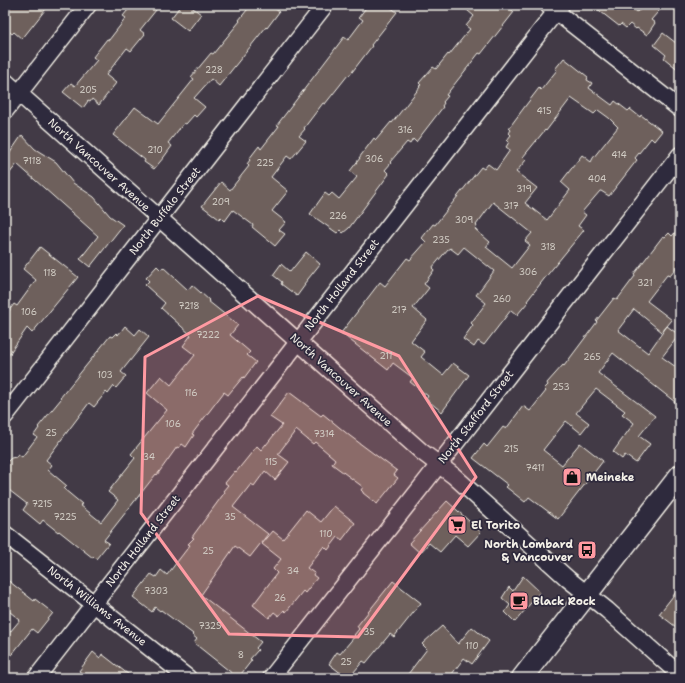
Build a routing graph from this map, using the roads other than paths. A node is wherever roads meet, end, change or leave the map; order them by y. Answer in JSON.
{"nodes":[{"id":1,"x":88,"y":5,"type":"edge"},
{"id":2,"x":325,"y":5,"type":"edge"},
{"id":3,"x":555,"y":7,"type":"edge"},
{"id":4,"x":5,"y":81,"type":"edge"},
{"id":5,"x":19,"y":93,"type":"junction"},
{"id":6,"x":680,"y":109,"type":"edge"},
{"id":7,"x":5,"y":111,"type":"edge"},
{"id":8,"x":680,"y":155,"type":"edge"},
{"id":9,"x":159,"y":219,"type":"junction"},
{"id":10,"x":298,"y":342,"type":"junction"},
{"id":11,"x":5,"y":416,"type":"edge"},
{"id":12,"x":439,"y":465,"type":"junction"},
{"id":13,"x":680,"y":475,"type":"edge"},
{"id":14,"x":5,"y":534,"type":"edge"},
{"id":15,"x":587,"y":594,"type":"junction"},
{"id":16,"x":94,"y":604,"type":"junction"},
{"id":17,"x":680,"y":675,"type":"edge"},
{"id":18,"x":36,"y":678,"type":"edge"},
{"id":19,"x":188,"y":678,"type":"edge"},
{"id":20,"x":271,"y":678,"type":"edge"},
{"id":21,"x":522,"y":678,"type":"edge"}],
"edges":[{"from":1,"to":5,"type":"street"},
{"from":2,"to":9,"type":"street","name":"North Buffalo Street"},
{"from":3,"to":6,"type":"street"},
{"from":3,"to":10,"type":"street","name":"North Holland Street"},
{"from":4,"to":5,"type":"street","name":"North Vancouver Avenue"},
{"from":5,"to":7,"type":"street"},
{"from":5,"to":9,"type":"street","name":"North Vancouver Avenue"},
{"from":8,"to":12,"type":"street","name":"North Stafford Street"},
{"from":9,"to":10,"type":"street","name":"North Vancouver Avenue"},
{"from":9,"to":11,"type":"street","name":"North Buffalo Street"},
{"from":10,"to":12,"type":"street","name":"North Vancouver Avenue"},
{"from":10,"to":16,"type":"street","name":"North Holland Street"},
{"from":12,"to":15,"type":"street","name":"North Vancouver Avenue"},
{"from":12,"to":20,"type":"street","name":"North Stafford Street"},
{"from":13,"to":15,"type":"main road"},
{"from":14,"to":16,"type":"street","name":"North Williams Avenue"},
{"from":15,"to":17,"type":"street","name":"North Vancouver Avenue"},
{"from":15,"to":21,"type":"main road"},
{"from":16,"to":18,"type":"street","name":"North Holland Street"},
{"from":16,"to":19,"type":"street","name":"North Williams Avenue"}]}
